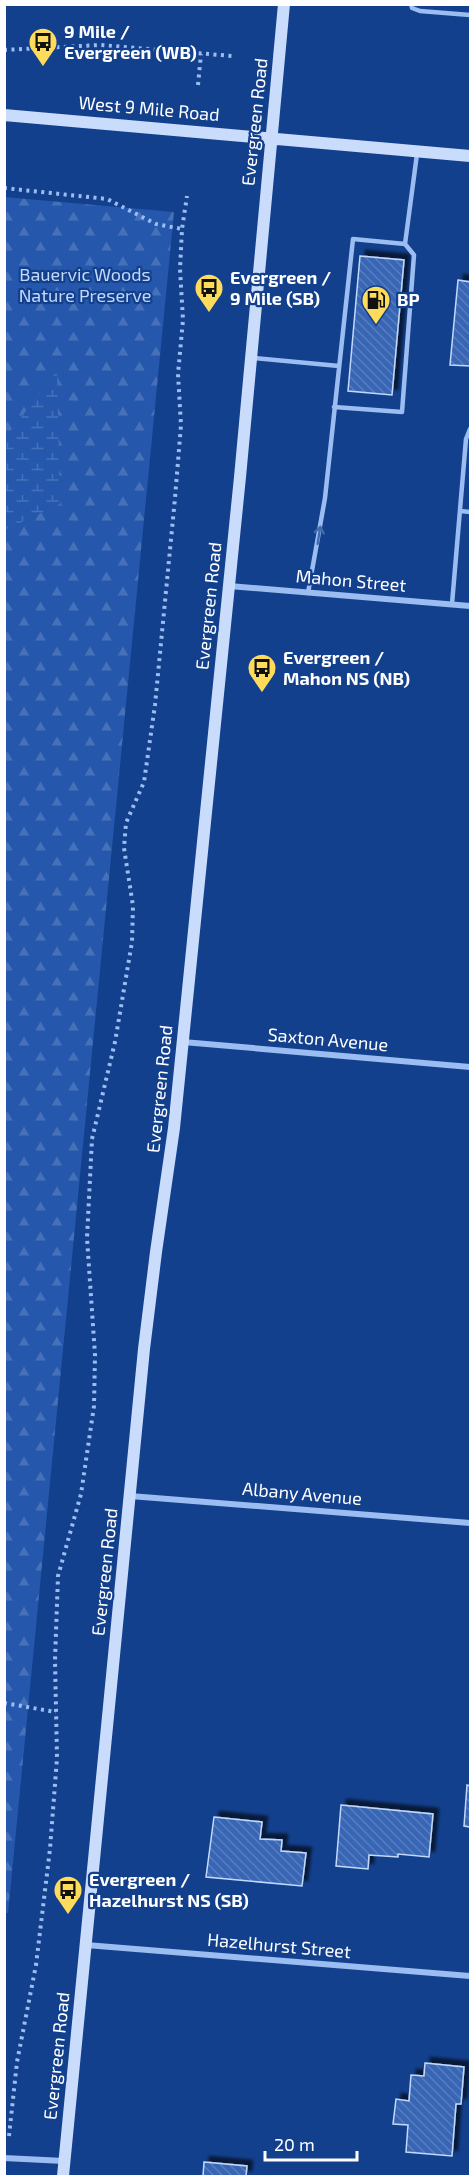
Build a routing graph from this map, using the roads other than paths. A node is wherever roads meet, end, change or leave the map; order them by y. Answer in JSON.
{"nodes":[{"id":1,"x":284,"y":4,"type":"edge"},
{"id":2,"x":411,"y":4,"type":"edge"},
{"id":3,"x":471,"y":15,"type":"edge"},
{"id":4,"x":4,"y":115,"type":"edge"},
{"id":5,"x":271,"y":138,"type":"junction"},
{"id":6,"x":417,"y":151,"type":"junction"},
{"id":7,"x":471,"y":156,"type":"edge"},
{"id":8,"x":405,"y":244,"type":"junction"},
{"id":9,"x":251,"y":358,"type":"junction"},
{"id":10,"x":339,"y":366,"type":"junction"},
{"id":11,"x":334,"y":407,"type":"junction"},
{"id":12,"x":471,"y":429,"type":"edge"},
{"id":13,"x":460,"y":511,"type":"junction"},
{"id":14,"x":471,"y":512,"type":"edge"},
{"id":15,"x":229,"y":586,"type":"junction"},
{"id":16,"x":308,"y":593,"type":"junction"},
{"id":17,"x":452,"y":604,"type":"junction"},
{"id":18,"x":471,"y":606,"type":"edge"},
{"id":19,"x":183,"y":1042,"type":"junction"},
{"id":20,"x":471,"y":1067,"type":"edge"},
{"id":21,"x":130,"y":1496,"type":"junction"},
{"id":22,"x":471,"y":1523,"type":"edge"},
{"id":23,"x":86,"y":1945,"type":"junction"},
{"id":24,"x":471,"y":1976,"type":"edge"},
{"id":25,"x":4,"y":2158,"type":"edge"},
{"id":26,"x":64,"y":2161,"type":"junction"},
{"id":27,"x":63,"y":2176,"type":"edge"}],
"edges":[{"from":1,"to":5,"type":"main road","name":"Evergreen Road"},
{"from":2,"to":3,"type":"lane"},
{"from":4,"to":5,"type":"main road","name":"West 9 Mile Road"},
{"from":5,"to":6,"type":"main road","name":"West 9 Mile Road"},
{"from":5,"to":9,"type":"main road","name":"Evergreen Road"},
{"from":6,"to":7,"type":"main road","name":"West 9 Mile Road"},
{"from":6,"to":8,"type":"lane"},
{"from":8,"to":10,"type":"lane"},
{"from":8,"to":11,"type":"lane"},
{"from":9,"to":10,"type":"lane"},
{"from":9,"to":15,"type":"main road","name":"Evergreen Road"},
{"from":10,"to":11,"type":"lane"},
{"from":16,"to":11,"type":"lane","one_way":true},
{"from":12,"to":13,"type":"lane"},
{"from":13,"to":14,"type":"lane"},
{"from":13,"to":17,"type":"lane"},
{"from":15,"to":16,"type":"street","name":"Mahon Street"},
{"from":15,"to":19,"type":"main road","name":"Evergreen Road"},
{"from":16,"to":17,"type":"street","name":"Mahon Street"},
{"from":17,"to":18,"type":"street","name":"Mahon Street"},
{"from":19,"to":20,"type":"street","name":"Saxton Avenue"},
{"from":19,"to":21,"type":"main road","name":"Evergreen Road"},
{"from":21,"to":22,"type":"street","name":"Albany Avenue"},
{"from":21,"to":23,"type":"main road","name":"Evergreen Road"},
{"from":23,"to":24,"type":"street","name":"Hazelhurst Street"},
{"from":23,"to":26,"type":"main road","name":"Evergreen Road"},
{"from":25,"to":26,"type":"street"},
{"from":26,"to":27,"type":"main road","name":"Evergreen Road"}]}
